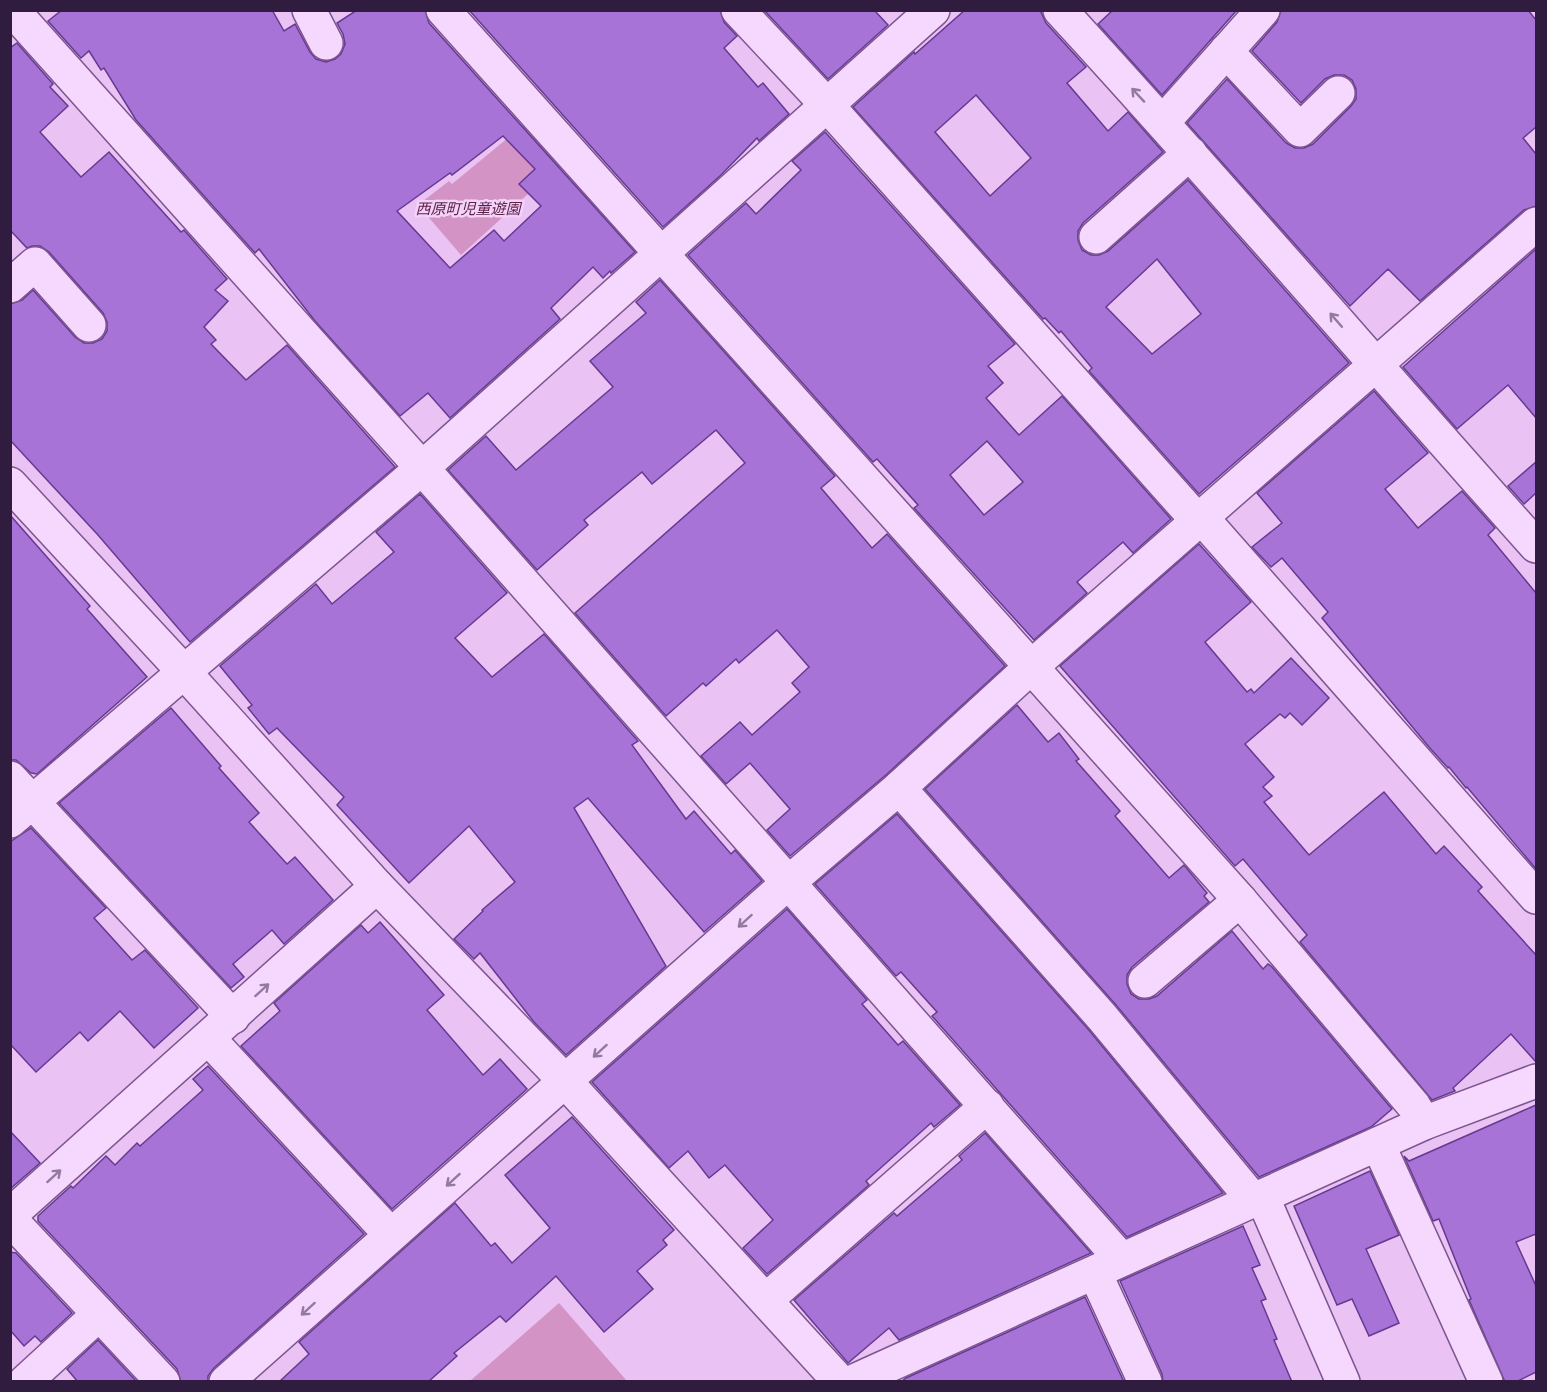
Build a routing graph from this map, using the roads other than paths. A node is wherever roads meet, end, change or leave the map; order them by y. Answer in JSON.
{"nodes":[{"id":1,"x":309,"y":10,"type":"edge"},
{"id":2,"x":443,"y":10,"type":"edge"},
{"id":3,"x":738,"y":10,"type":"edge"},
{"id":4,"x":933,"y":10,"type":"edge"},
{"id":5,"x":1060,"y":10,"type":"edge"},
{"id":6,"x":1263,"y":10,"type":"edge"},
{"id":7,"x":17,"y":15,"type":"edge"},
{"id":8,"x":326,"y":43,"type":"dead end"},
{"id":9,"x":1226,"y":51,"type":"junction"},
{"id":10,"x":1338,"y":93,"type":"dead end"},
{"id":11,"x":826,"y":105,"type":"junction"},
{"id":12,"x":1163,"y":122,"type":"junction"},
{"id":13,"x":1191,"y":153,"type":"junction"},
{"id":14,"x":1536,"y":224,"type":"edge"},
{"id":15,"x":1096,"y":237,"type":"dead end"},
{"id":16,"x":663,"y":254,"type":"junction"},
{"id":17,"x":10,"y":286,"type":"edge"},
{"id":18,"x":88,"y":325,"type":"dead end"},
{"id":19,"x":1374,"y":364,"type":"junction"},
{"id":20,"x":422,"y":468,"type":"junction"},
{"id":21,"x":10,"y":484,"type":"edge"},
{"id":22,"x":1202,"y":518,"type":"junction"},
{"id":23,"x":1536,"y":546,"type":"edge"},
{"id":24,"x":1030,"y":667,"type":"junction"},
{"id":25,"x":185,"y":673,"type":"junction"},
{"id":26,"x":10,"y":778,"type":"edge"},
{"id":27,"x":899,"y":788,"type":"junction"},
{"id":28,"x":21,"y":812,"type":"edge"},
{"id":29,"x":789,"y":882,"type":"junction"},
{"id":30,"x":378,"y":886,"type":"junction"},
{"id":31,"x":1536,"y":897,"type":"edge"},
{"id":32,"x":1240,"y":900,"type":"junction"},
{"id":33,"x":1145,"y":981,"type":"dead end"},
{"id":34,"x":233,"y":1017,"type":"junction"},
{"id":35,"x":209,"y":1039,"type":"junction"},
{"id":36,"x":565,"y":1081,"type":"junction"},
{"id":37,"x":1536,"y":1081,"type":"edge"},
{"id":38,"x":987,"y":1106,"type":"junction"},
{"id":39,"x":1424,"y":1123,"type":"junction"},
{"id":40,"x":1378,"y":1144,"type":"junction"},
{"id":41,"x":1261,"y":1201,"type":"junction"},
{"id":42,"x":10,"y":1217,"type":"edge"},
{"id":43,"x":391,"y":1235,"type":"junction"},
{"id":44,"x":1108,"y":1266,"type":"junction"},
{"id":45,"x":766,"y":1300,"type":"junction"},
{"id":46,"x":99,"y":1314,"type":"junction"},
{"id":47,"x":248,"y":1375,"type":"edge"},
{"id":48,"x":26,"y":1382,"type":"edge"},
{"id":49,"x":162,"y":1382,"type":"edge"},
{"id":50,"x":840,"y":1382,"type":"edge"},
{"id":51,"x":852,"y":1382,"type":"edge"},
{"id":52,"x":1145,"y":1382,"type":"edge"},
{"id":53,"x":1343,"y":1382,"type":"edge"},
{"id":54,"x":1486,"y":1382,"type":"edge"}],
"edges":[{"from":1,"to":8,"type":"street"},
{"from":2,"to":16,"type":"street"},
{"from":3,"to":11,"type":"street"},
{"from":4,"to":11,"type":"street"},
{"from":12,"to":5,"type":"street","one_way":true},
{"from":6,"to":9,"type":"street"},
{"from":7,"to":20,"type":"street"},
{"from":9,"to":10,"type":"street"},
{"from":9,"to":12,"type":"street"},
{"from":11,"to":16,"type":"street"},
{"from":11,"to":22,"type":"street"},
{"from":12,"to":13,"type":"street"},
{"from":13,"to":15,"type":"street"},
{"from":19,"to":13,"type":"street","one_way":true},
{"from":14,"to":19,"type":"street"},
{"from":16,"to":20,"type":"street"},
{"from":16,"to":24,"type":"street"},
{"from":17,"to":18,"type":"street"},
{"from":19,"to":22,"type":"street"},
{"from":19,"to":23,"type":"street"},
{"from":20,"to":25,"type":"street"},
{"from":20,"to":29,"type":"street"},
{"from":21,"to":25,"type":"street"},
{"from":22,"to":24,"type":"street"},
{"from":22,"to":31,"type":"street"},
{"from":24,"to":27,"type":"street"},
{"from":24,"to":32,"type":"street"},
{"from":25,"to":28,"type":"street"},
{"from":25,"to":30,"type":"street"},
{"from":26,"to":28,"type":"street"},
{"from":27,"to":29,"type":"street"},
{"from":27,"to":41,"type":"street"},
{"from":28,"to":34,"type":"street"},
{"from":29,"to":36,"type":"street","one_way":true},
{"from":29,"to":38,"type":"street"},
{"from":34,"to":30,"type":"street","one_way":true},
{"from":30,"to":36,"type":"street"},
{"from":32,"to":33,"type":"street"},
{"from":32,"to":39,"type":"street"},
{"from":34,"to":35,"type":"street"},
{"from":42,"to":35,"type":"street","one_way":true},
{"from":35,"to":43,"type":"street"},
{"from":36,"to":43,"type":"street","one_way":true},
{"from":36,"to":45,"type":"street"},
{"from":37,"to":39,"type":"street"},
{"from":38,"to":44,"type":"street"},
{"from":38,"to":45,"type":"street"},
{"from":39,"to":40,"type":"street"},
{"from":40,"to":41,"type":"street"},
{"from":40,"to":54,"type":"street"},
{"from":41,"to":44,"type":"street"},
{"from":41,"to":53,"type":"street"},
{"from":42,"to":46,"type":"street"},
{"from":43,"to":47,"type":"street","one_way":true},
{"from":44,"to":51,"type":"street"},
{"from":44,"to":52,"type":"street"},
{"from":45,"to":50,"type":"street"},
{"from":46,"to":48,"type":"street"},
{"from":46,"to":49,"type":"street"}]}
